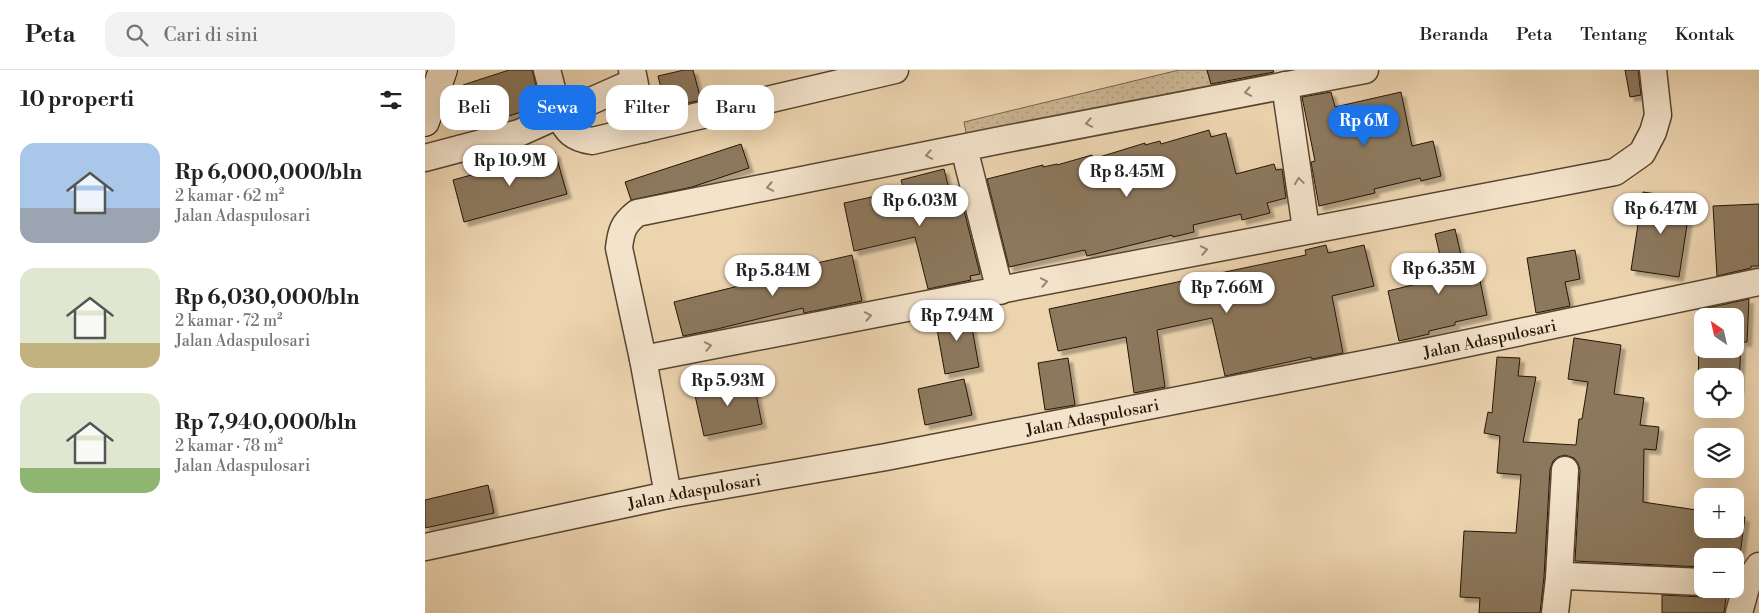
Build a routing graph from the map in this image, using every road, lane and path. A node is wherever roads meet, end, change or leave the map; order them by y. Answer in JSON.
{"nodes":[{"id":1,"x":443,"y":70,"type":"edge"},
{"id":2,"x":547,"y":70,"type":"edge"},
{"id":3,"x":895,"y":70,"type":"edge"},
{"id":4,"x":1365,"y":70,"type":"edge"},
{"id":5,"x":1653,"y":70,"type":"edge"},
{"id":6,"x":633,"y":76,"type":"edge"},
{"id":7,"x":551,"y":85,"type":"edge"},
{"id":8,"x":1285,"y":85,"type":"junction"},
{"id":9,"x":596,"y":96,"type":"edge"},
{"id":10,"x":688,"y":119,"type":"edge"},
{"id":11,"x":425,"y":122,"type":"edge"},
{"id":12,"x":527,"y":130,"type":"edge"},
{"id":13,"x":566,"y":130,"type":"edge"},
{"id":14,"x":640,"y":130,"type":"edge"},
{"id":15,"x":964,"y":148,"type":"junction"},
{"id":16,"x":425,"y":158,"type":"edge"},
{"id":17,"x":1306,"y":229,"type":"junction"},
{"id":18,"x":1759,"y":282,"type":"edge"},
{"id":19,"x":1000,"y":291,"type":"junction"},
{"id":20,"x":643,"y":359,"type":"junction"},
{"id":21,"x":1565,"y":470,"type":"dead end"},
{"id":22,"x":669,"y":495,"type":"junction"},
{"id":23,"x":425,"y":546,"type":"edge"},
{"id":24,"x":1559,"y":578,"type":"junction"},
{"id":25,"x":1750,"y":579,"type":"edge"},
{"id":26,"x":1694,"y":582,"type":"edge"},
{"id":27,"x":1555,"y":613,"type":"edge"},
{"id":28,"x":1739,"y":613,"type":"edge"}],
"edges":[{"from":1,"to":11,"type":"main road"},
{"from":2,"to":7,"type":"street"},
{"from":3,"to":10,"type":"street"},
{"from":4,"to":8,"type":"street"},
{"from":5,"to":17,"type":"street"},
{"from":6,"to":9,"type":"street"},
{"from":8,"to":15,"type":"street","one_way":true},
{"from":17,"to":8,"type":"street","one_way":true},
{"from":12,"to":16,"type":"street"},
{"from":13,"to":14,"type":"street"},
{"from":15,"to":19,"type":"street"},
{"from":15,"to":20,"type":"street","one_way":true},
{"from":19,"to":17,"type":"street","one_way":true},
{"from":18,"to":22,"type":"street","name":"Jalan Adaspulosari"},
{"from":20,"to":19,"type":"street","one_way":true},
{"from":20,"to":22,"type":"street"},
{"from":21,"to":24,"type":"street"},
{"from":22,"to":23,"type":"street","name":"Jalan Adaspulosari"},
{"from":24,"to":26,"type":"street"},
{"from":24,"to":27,"type":"street"},
{"from":25,"to":28,"type":"street"}]}
